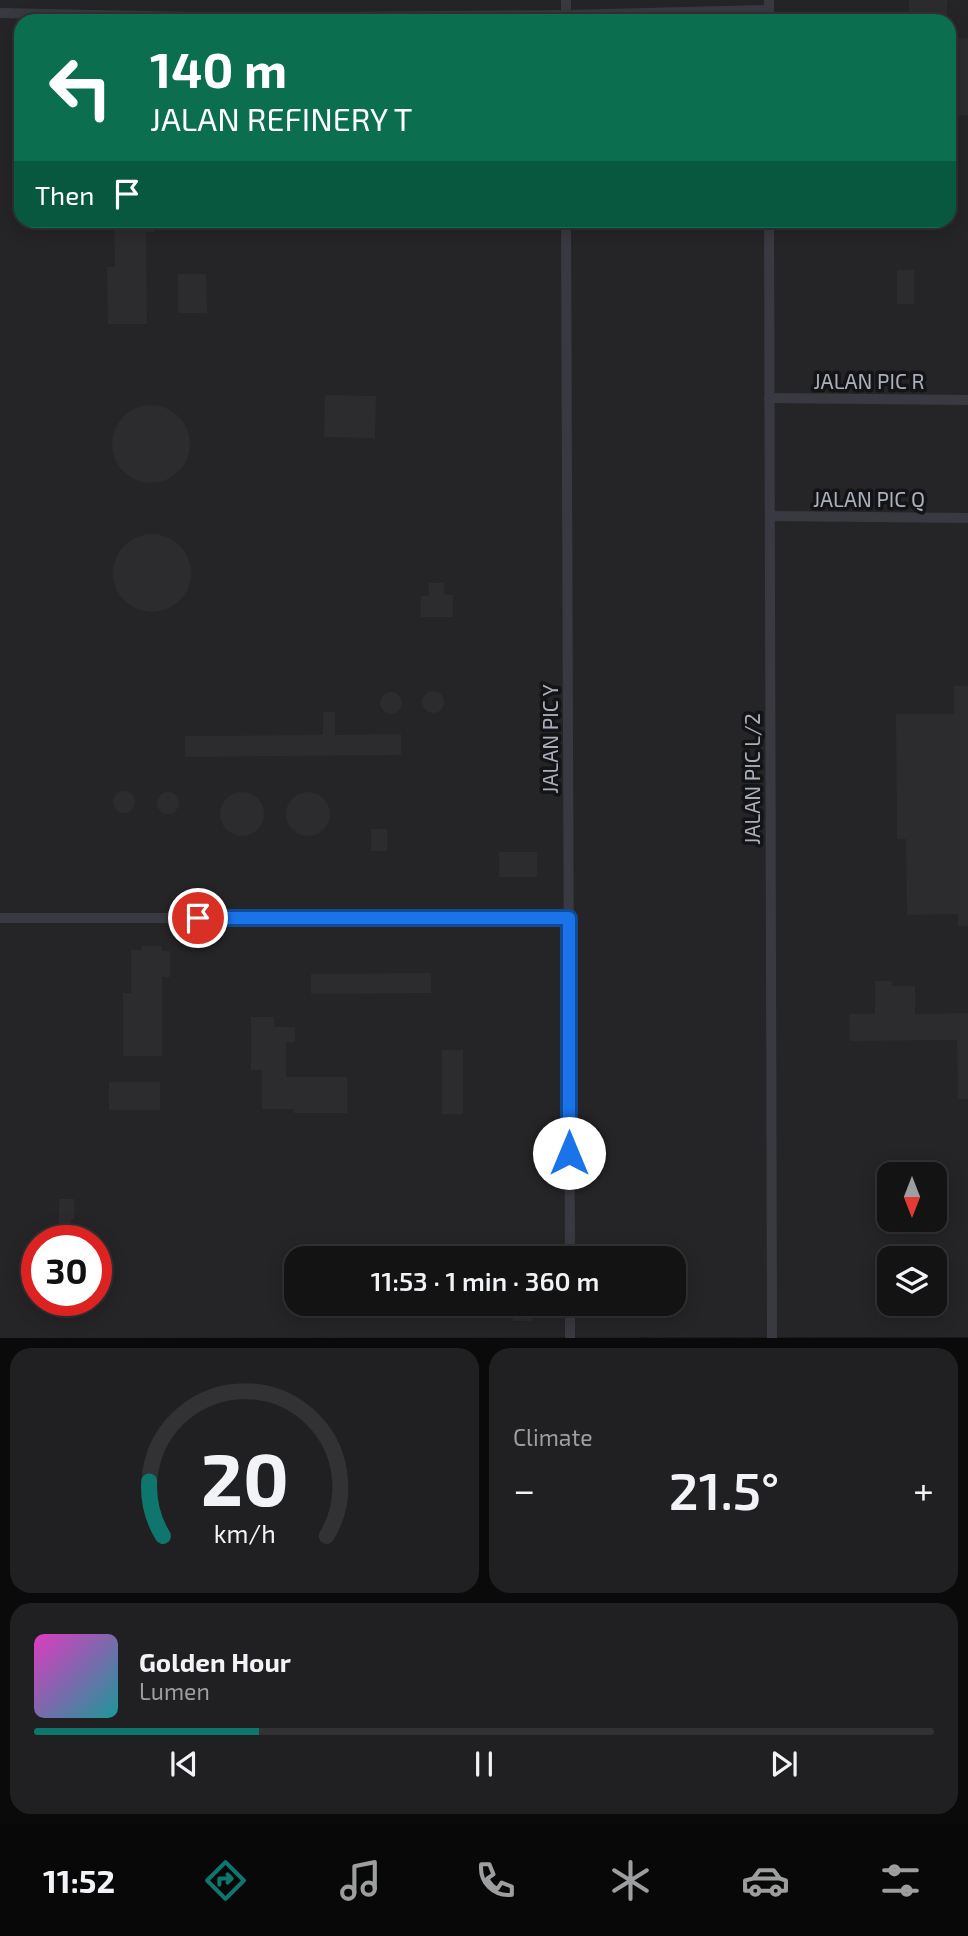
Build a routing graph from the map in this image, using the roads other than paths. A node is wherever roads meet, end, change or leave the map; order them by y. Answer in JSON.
{"nodes":[{"id":1,"x":769,"y":5,"type":"edge"},
{"id":2,"x":0,"y":13,"type":"edge"},
{"id":3,"x":48,"y":14,"type":"edge"},
{"id":4,"x":628,"y":14,"type":"edge"},
{"id":5,"x":566,"y":228,"type":"edge"},
{"id":6,"x":769,"y":228,"type":"edge"},
{"id":7,"x":769,"y":398,"type":"junction"},
{"id":8,"x":968,"y":400,"type":"edge"},
{"id":9,"x":770,"y":516,"type":"junction"},
{"id":10,"x":968,"y":518,"type":"edge"},
{"id":11,"x":0,"y":918,"type":"edge"},
{"id":12,"x":569,"y":918,"type":"junction"},
{"id":13,"x":570,"y":1246,"type":"edge"},
{"id":14,"x":570,"y":1316,"type":"edge"},
{"id":15,"x":570,"y":1338,"type":"edge"},
{"id":16,"x":772,"y":1338,"type":"edge"}],
"edges":[{"from":1,"to":4,"type":"street"},
{"from":2,"to":3,"type":"street"},
{"from":5,"to":12,"type":"street","name":"JALAN PIC Y"},
{"from":6,"to":7,"type":"street","name":"JALAN PIC L/2"},
{"from":7,"to":8,"type":"street","name":"JALAN PIC R"},
{"from":7,"to":9,"type":"street","name":"JALAN PIC L/2"},
{"from":9,"to":10,"type":"street","name":"JALAN PIC Q"},
{"from":9,"to":16,"type":"street","name":"JALAN PIC L/2"},
{"from":11,"to":12,"type":"street"},
{"from":12,"to":13,"type":"street","name":"JALAN PIC Y"},
{"from":14,"to":15,"type":"street"}]}
